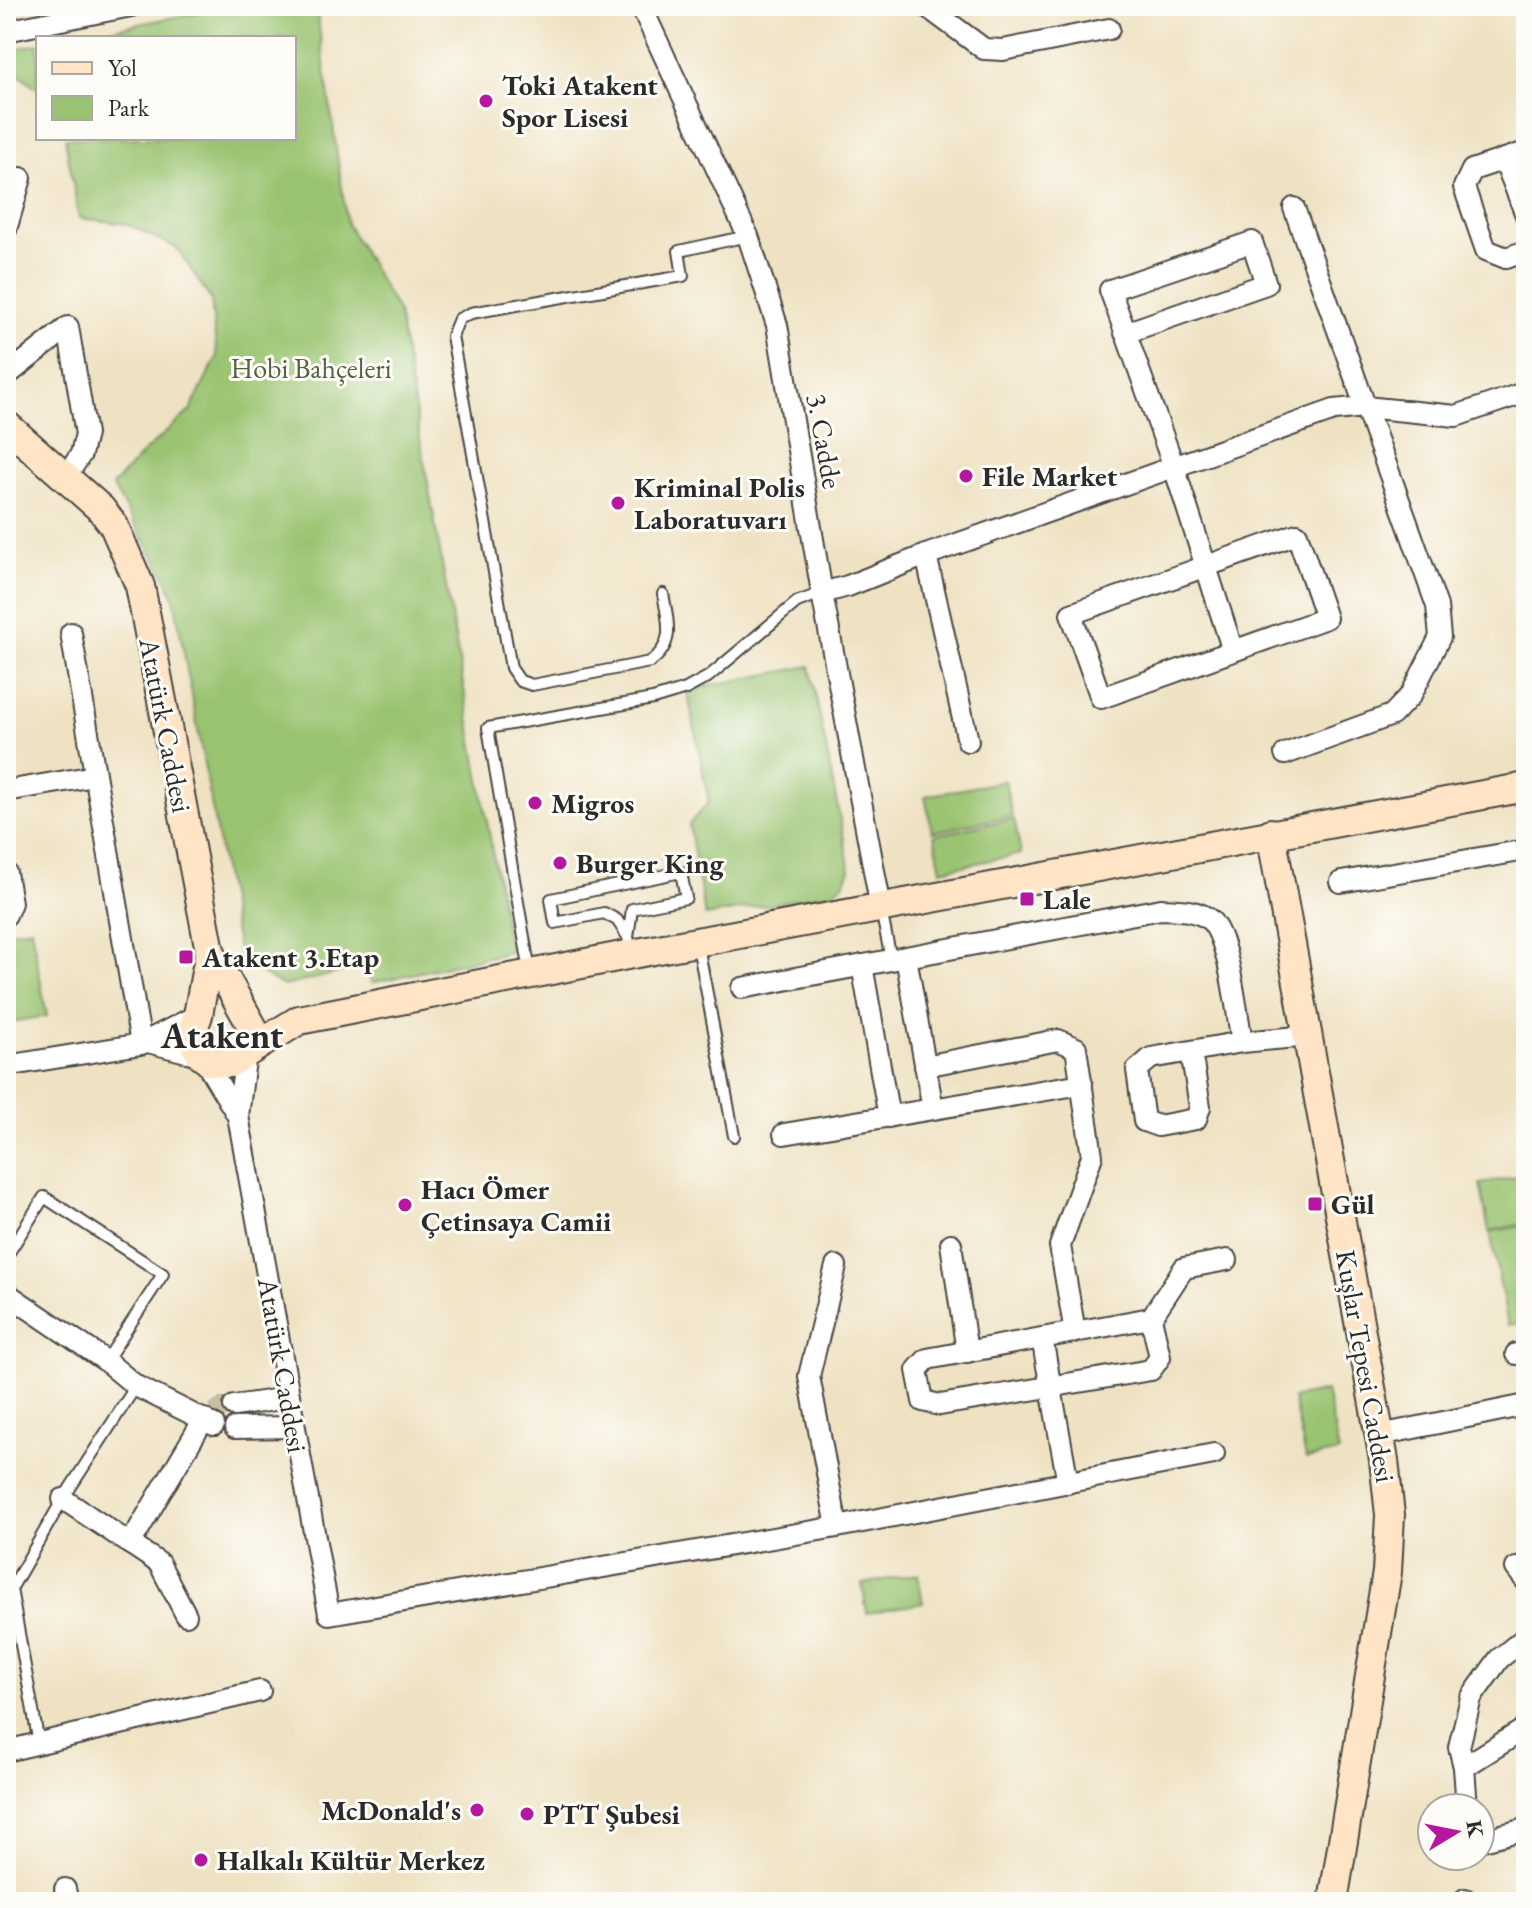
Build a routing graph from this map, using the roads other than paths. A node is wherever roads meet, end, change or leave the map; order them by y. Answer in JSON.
{"nodes":[{"id":1,"x":131,"y":6,"type":"edge"},
{"id":2,"x":641,"y":6,"type":"edge"},
{"id":3,"x":926,"y":6,"type":"edge"},
{"id":4,"x":103,"y":9,"type":"edge"},
{"id":5,"x":1109,"y":29,"type":"dead end"},
{"id":6,"x":6,"y":31,"type":"edge"},
{"id":7,"x":1526,"y":152,"type":"edge"},
{"id":8,"x":1504,"y":159,"type":"junction"},
{"id":9,"x":21,"y":178,"type":"dead end"},
{"id":10,"x":1294,"y":208,"type":"dead end"},
{"id":11,"x":1526,"y":215,"type":"edge"},
{"id":12,"x":6,"y":230,"type":"edge"},
{"id":13,"x":748,"y":236,"type":"junction"},
{"id":14,"x":1526,"y":251,"type":"edge"},
{"id":15,"x":1125,"y":333,"type":"junction"},
{"id":16,"x":6,"y":376,"type":"edge"},
{"id":17,"x":1526,"y":392,"type":"edge"},
{"id":18,"x":1365,"y":407,"type":"junction"},
{"id":19,"x":6,"y":425,"type":"edge"},
{"id":20,"x":6,"y":447,"type":"edge"},
{"id":21,"x":1174,"y":467,"type":"junction"},
{"id":22,"x":66,"y":477,"type":"junction"},
{"id":23,"x":124,"y":549,"type":"junction"},
{"id":24,"x":926,"y":555,"type":"junction"},
{"id":25,"x":1206,"y":567,"type":"junction"},
{"id":26,"x":822,"y":593,"type":"junction"},
{"id":27,"x":663,"y":594,"type":"dead end"},
{"id":28,"x":71,"y":633,"type":"dead end"},
{"id":29,"x":1233,"y":651,"type":"junction"},
{"id":30,"x":968,"y":741,"type":"dead end"},
{"id":31,"x":1285,"y":754,"type":"dead end"},
{"id":32,"x":95,"y":776,"type":"junction"},
{"id":33,"x":1526,"y":787,"type":"edge"},
{"id":34,"x":6,"y":791,"type":"edge"},
{"id":35,"x":1271,"y":833,"type":"junction"},
{"id":36,"x":1526,"y":850,"type":"edge"},
{"id":37,"x":6,"y":873,"type":"edge"},
{"id":38,"x":1341,"y":882,"type":"dead end"},
{"id":39,"x":881,"y":908,"type":"junction"},
{"id":40,"x":6,"y":915,"type":"edge"},
{"id":41,"x":697,"y":941,"type":"junction"},
{"id":42,"x":630,"y":945,"type":"junction"},
{"id":43,"x":210,"y":951,"type":"junction"},
{"id":44,"x":899,"y":958,"type":"junction"},
{"id":45,"x":862,"y":965,"type":"junction"},
{"id":46,"x":530,"y":974,"type":"junction"},
{"id":47,"x":742,"y":988,"type":"dead end"},
{"id":48,"x":243,"y":1011,"type":"junction"},
{"id":49,"x":198,"y":1015,"type":"junction"},
{"id":50,"x":299,"y":1020,"type":"junction"},
{"id":51,"x":1309,"y":1036,"type":"junction"},
{"id":52,"x":1242,"y":1042,"type":"junction"},
{"id":53,"x":144,"y":1043,"type":"junction"},
{"id":54,"x":1191,"y":1051,"type":"dead end"},
{"id":55,"x":246,"y":1052,"type":"junction"},
{"id":56,"x":202,"y":1056,"type":"junction"},
{"id":57,"x":6,"y":1066,"type":"edge"},
{"id":58,"x":925,"y":1066,"type":"junction"},
{"id":59,"x":1082,"y":1084,"type":"junction"},
{"id":60,"x":933,"y":1109,"type":"junction"},
{"id":61,"x":238,"y":1116,"type":"junction"},
{"id":62,"x":889,"y":1117,"type":"junction"},
{"id":63,"x":784,"y":1134,"type":"dead end"},
{"id":64,"x":734,"y":1136,"type":"dead end"},
{"id":65,"x":951,"y":1244,"type":"dead end"},
{"id":66,"x":6,"y":1257,"type":"edge"},
{"id":67,"x":1227,"y":1260,"type":"dead end"},
{"id":68,"x":836,"y":1266,"type":"dead end"},
{"id":69,"x":6,"y":1293,"type":"edge"},
{"id":70,"x":1151,"y":1318,"type":"junction"},
{"id":71,"x":1075,"y":1332,"type":"junction"},
{"id":72,"x":1042,"y":1338,"type":"junction"},
{"id":73,"x":967,"y":1352,"type":"junction"},
{"id":74,"x":106,"y":1361,"type":"junction"},
{"id":75,"x":136,"y":1386,"type":"junction"},
{"id":76,"x":1051,"y":1387,"type":"junction"},
{"id":77,"x":288,"y":1398,"type":"junction"},
{"id":78,"x":1526,"y":1405,"type":"edge"},
{"id":79,"x":234,"y":1406,"type":"tunnel mouth"},
{"id":80,"x":294,"y":1427,"type":"junction"},
{"id":81,"x":235,"y":1428,"type":"tunnel mouth"},
{"id":82,"x":1380,"y":1435,"type":"junction"},
{"id":83,"x":1214,"y":1454,"type":"dead end"},
{"id":84,"x":1068,"y":1483,"type":"junction"},
{"id":85,"x":63,"y":1499,"type":"junction"},
{"id":86,"x":837,"y":1527,"type":"junction"},
{"id":87,"x":130,"y":1544,"type":"junction"},
{"id":88,"x":9,"y":1587,"type":"edge"},
{"id":89,"x":186,"y":1615,"type":"dead end"},
{"id":90,"x":1526,"y":1637,"type":"edge"},
{"id":91,"x":260,"y":1691,"type":"dead end"},
{"id":92,"x":1526,"y":1728,"type":"edge"},
{"id":93,"x":39,"y":1745,"type":"junction"},
{"id":94,"x":6,"y":1751,"type":"edge"},
{"id":95,"x":1464,"y":1767,"type":"junction"},
{"id":96,"x":1466,"y":1792,"type":"edge"},
{"id":97,"x":1526,"y":1829,"type":"edge"},
{"id":98,"x":1496,"y":1836,"type":"edge"},
{"id":99,"x":1333,"y":1902,"type":"edge"}],
"edges":[{"from":1,"to":4,"type":"street"},
{"from":2,"to":13,"type":"street","name":"3. Cadde"},
{"from":3,"to":5,"type":"street"},
{"from":4,"to":6,"type":"street"},
{"from":7,"to":8,"type":"street"},
{"from":8,"to":11,"type":"street"},
{"from":8,"to":14,"type":"street"},
{"from":9,"to":12,"type":"street"},
{"from":10,"to":18,"type":"street"},
{"from":13,"to":26,"type":"street","name":"3. Cadde"},
{"from":13,"to":27,"type":"lane"},
{"from":15,"to":15,"type":"street"},
{"from":15,"to":21,"type":"street"},
{"from":16,"to":22,"type":"street"},
{"from":17,"to":18,"type":"street"},
{"from":18,"to":21,"type":"street"},
{"from":18,"to":31,"type":"street"},
{"from":19,"to":22,"type":"street","name":"Atatürk Caddesi"},
{"from":20,"to":23,"type":"street","name":"Atatürk Caddesi"},
{"from":21,"to":24,"type":"street"},
{"from":21,"to":25,"type":"street"},
{"from":22,"to":23,"type":"street","name":"Atatürk Caddesi"},
{"from":23,"to":43,"type":"street","name":"Atatürk Caddesi"},
{"from":24,"to":26,"type":"street"},
{"from":24,"to":30,"type":"street"},
{"from":25,"to":29,"type":"street"},
{"from":25,"to":29,"type":"street"},
{"from":25,"to":29,"type":"street"},
{"from":26,"to":39,"type":"street","name":"3. Cadde"},
{"from":26,"to":46,"type":"lane"},
{"from":28,"to":32,"type":"street"},
{"from":32,"to":34,"type":"street"},
{"from":32,"to":53,"type":"street"},
{"from":33,"to":35,"type":"street"},
{"from":35,"to":39,"type":"street"},
{"from":35,"to":51,"type":"street","name":"Kuşlar Tepesi Caddesi"},
{"from":36,"to":38,"type":"street"},
{"from":37,"to":40,"type":"street"},
{"from":39,"to":41,"type":"street"},
{"from":39,"to":44,"type":"lane"},
{"from":41,"to":42,"type":"street"},
{"from":41,"to":64,"type":"lane"},
{"from":42,"to":42,"type":"lane"},
{"from":42,"to":46,"type":"street"},
{"from":43,"to":48,"type":"street"},
{"from":43,"to":49,"type":"street"},
{"from":44,"to":45,"type":"street"},
{"from":44,"to":52,"type":"street"},
{"from":44,"to":58,"type":"street"},
{"from":45,"to":47,"type":"street"},
{"from":45,"to":62,"type":"street"},
{"from":46,"to":50,"type":"street"},
{"from":48,"to":49,"type":"street"},
{"from":48,"to":50,"type":"street"},
{"from":48,"to":55,"type":"street"},
{"from":49,"to":53,"type":"street"},
{"from":49,"to":56,"type":"street"},
{"from":50,"to":55,"type":"street"},
{"from":51,"to":52,"type":"street"},
{"from":51,"to":82,"type":"street","name":"Kuşlar Tepesi Caddesi"},
{"from":52,"to":54,"type":"street"},
{"from":53,"to":56,"type":"street"},
{"from":53,"to":57,"type":"street"},
{"from":55,"to":56,"type":"street"},
{"from":55,"to":61,"type":"street"},
{"from":56,"to":61,"type":"street"},
{"from":58,"to":59,"type":"street"},
{"from":58,"to":60,"type":"street"},
{"from":59,"to":60,"type":"street"},
{"from":59,"to":71,"type":"street"},
{"from":60,"to":62,"type":"street"},
{"from":61,"to":77,"type":"street","name":"Atatürk Caddesi"},
{"from":62,"to":63,"type":"street"},
{"from":65,"to":73,"type":"street"},
{"from":66,"to":74,"type":"lane"},
{"from":67,"to":70,"type":"street"},
{"from":68,"to":86,"type":"street"},
{"from":69,"to":74,"type":"street"},
{"from":70,"to":71,"type":"street"},
{"from":70,"to":76,"type":"street"},
{"from":71,"to":72,"type":"street"},
{"from":72,"to":73,"type":"street"},
{"from":72,"to":76,"type":"street"},
{"from":73,"to":76,"type":"street"},
{"from":74,"to":75,"type":"street"},
{"from":75,"to":85,"type":"lane"},
{"from":75,"to":87,"type":"street"},
{"from":76,"to":84,"type":"street"},
{"from":77,"to":79,"type":"street"},
{"from":77,"to":80,"type":"street","name":"Atatürk Caddesi"},
{"from":78,"to":82,"type":"street"},
{"from":80,"to":81,"type":"street"},
{"from":80,"to":86,"type":"street","name":"Atatürk Caddesi"},
{"from":82,"to":99,"type":"street","name":"Kuşlar Tepesi Caddesi"},
{"from":83,"to":84,"type":"street"},
{"from":84,"to":86,"type":"street"},
{"from":85,"to":87,"type":"street"},
{"from":85,"to":88,"type":"lane"},
{"from":87,"to":89,"type":"street"},
{"from":88,"to":93,"type":"lane"},
{"from":90,"to":95,"type":"street"},
{"from":91,"to":93,"type":"street"},
{"from":92,"to":95,"type":"street"},
{"from":93,"to":94,"type":"street"},
{"from":95,"to":96,"type":"street"},
{"from":97,"to":98,"type":"street"}]}
